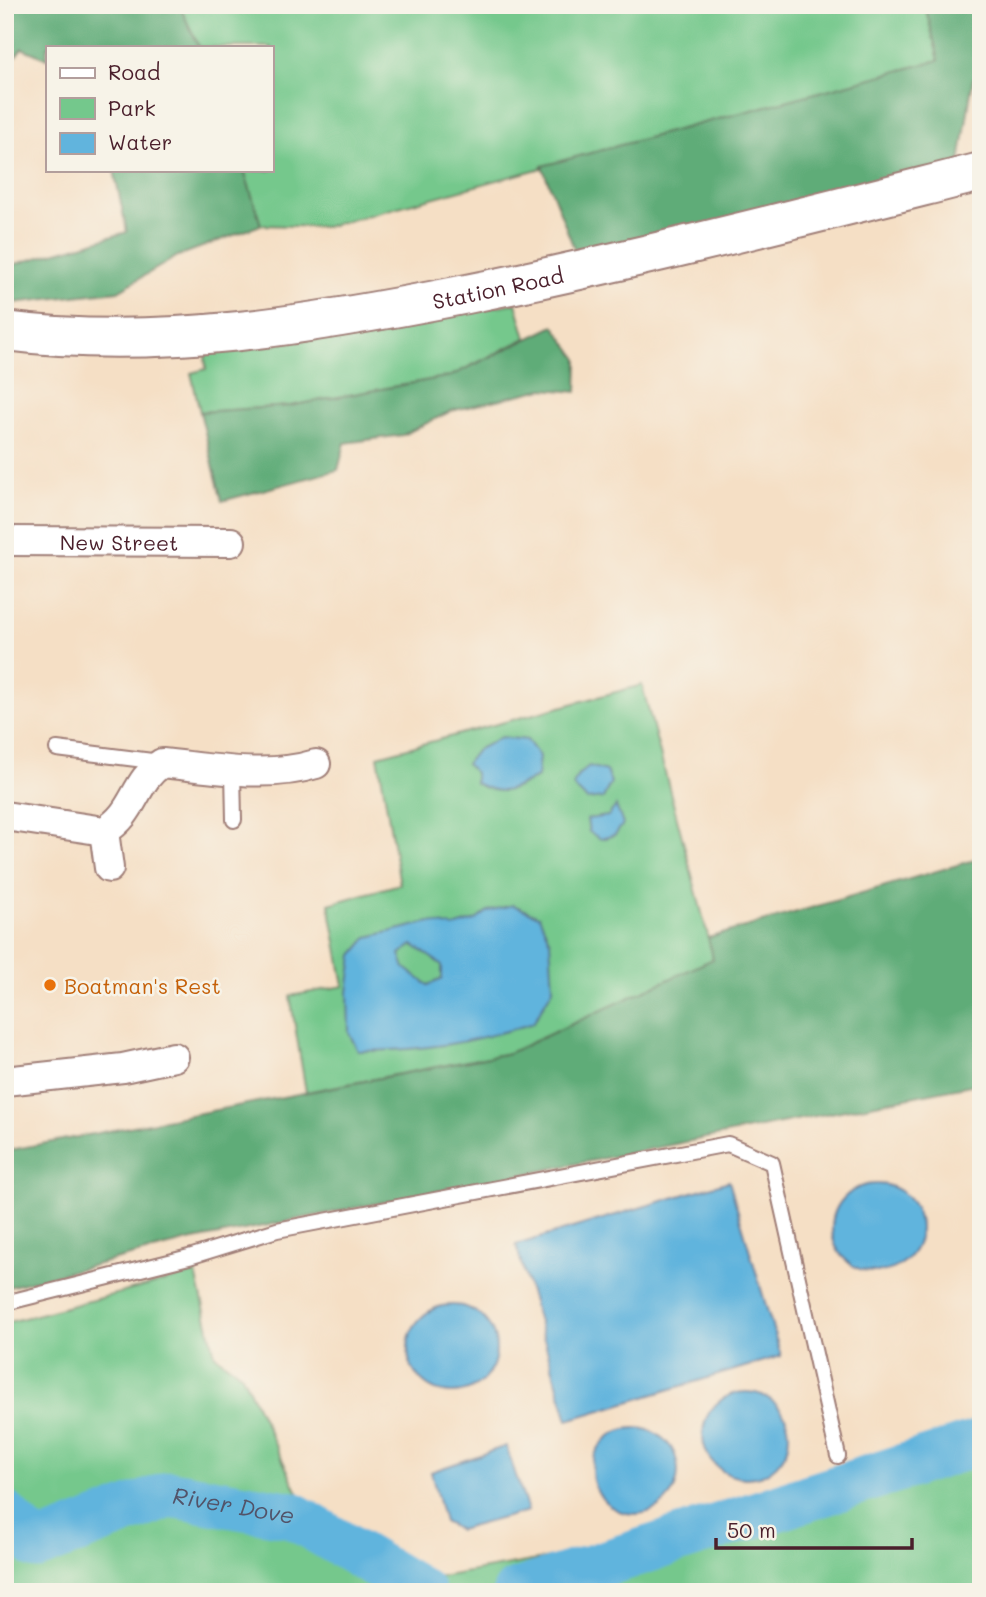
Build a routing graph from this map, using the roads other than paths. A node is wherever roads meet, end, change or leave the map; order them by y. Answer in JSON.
{"nodes":[{"id":1,"x":981,"y":172,"type":"edge"},
{"id":2,"x":5,"y":331,"type":"edge"},
{"id":3,"x":5,"y":541,"type":"edge"},
{"id":4,"x":231,"y":542,"type":"dead end"},
{"id":5,"x":57,"y":749,"type":"dead end"},
{"id":6,"x":162,"y":763,"type":"junction"},
{"id":7,"x":316,"y":764,"type":"dead end"},
{"id":8,"x":233,"y":770,"type":"junction"},
{"id":9,"x":5,"y":816,"type":"edge"},
{"id":10,"x":234,"y":820,"type":"dead end"},
{"id":11,"x":104,"y":831,"type":"junction"},
{"id":12,"x":109,"y":868,"type":"dead end"},
{"id":13,"x":174,"y":1057,"type":"dead end"},
{"id":14,"x":5,"y":1081,"type":"edge"},
{"id":15,"x":5,"y":1303,"type":"edge"},
{"id":16,"x":838,"y":1456,"type":"dead end"}],
"edges":[{"from":1,"to":2,"type":"street","name":"Station Road"},
{"from":3,"to":4,"type":"street","name":"New Street"},
{"from":5,"to":6,"type":"lane"},
{"from":6,"to":8,"type":"street"},
{"from":6,"to":11,"type":"street"},
{"from":7,"to":8,"type":"street"},
{"from":8,"to":10,"type":"lane"},
{"from":9,"to":11,"type":"street"},
{"from":11,"to":12,"type":"street"},
{"from":13,"to":14,"type":"street"},
{"from":15,"to":16,"type":"lane"}]}
